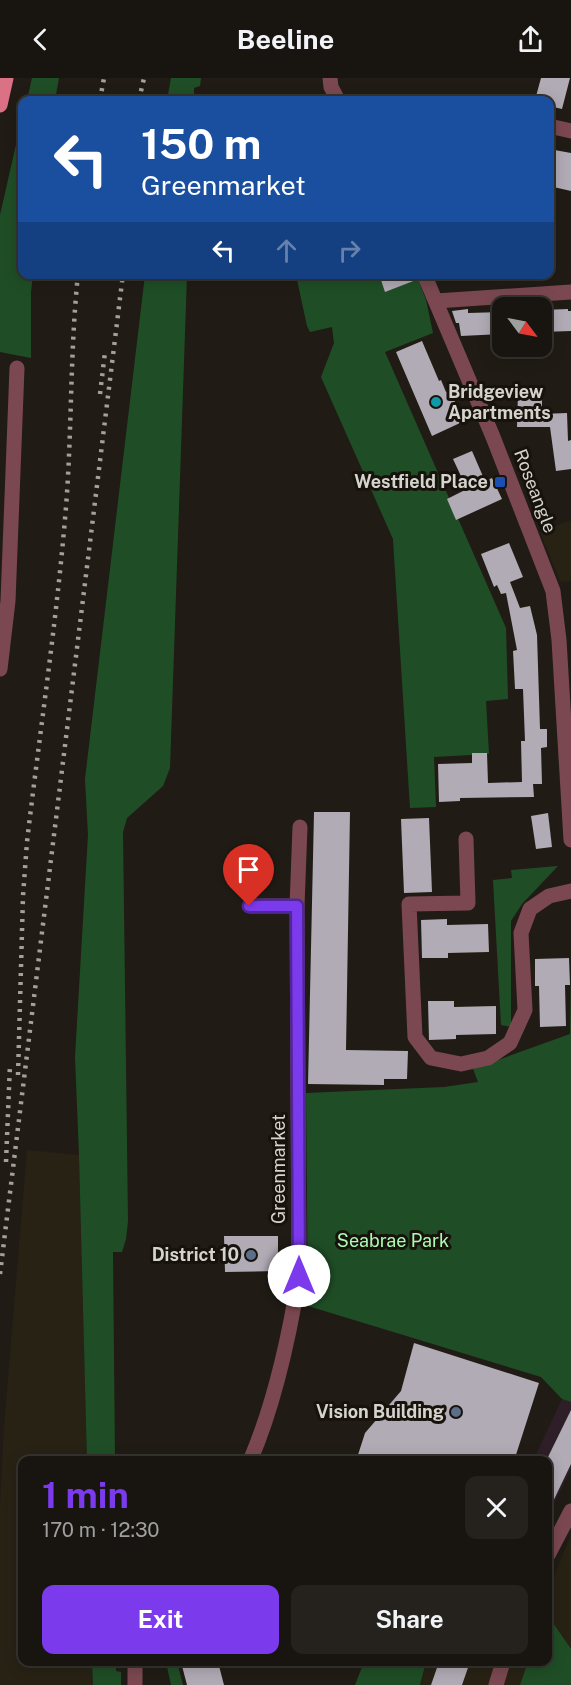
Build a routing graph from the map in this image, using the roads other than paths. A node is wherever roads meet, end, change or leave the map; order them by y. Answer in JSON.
{"nodes":[{"id":1,"x":6,"y":78,"type":"edge"},
{"id":2,"x":330,"y":78,"type":"edge"},
{"id":3,"x":336,"y":96,"type":"edge"},
{"id":4,"x":0,"y":105,"type":"edge"},
{"id":5,"x":554,"y":127,"type":"edge"},
{"id":6,"x":571,"y":131,"type":"edge"},
{"id":7,"x":426,"y":279,"type":"edge"},
{"id":8,"x":571,"y":292,"type":"edge"},
{"id":9,"x":436,"y":301,"type":"junction"},
{"id":10,"x":17,"y":368,"type":"dead end"},
{"id":11,"x":0,"y":669,"type":"edge"},
{"id":12,"x":300,"y":827,"type":"dead end"},
{"id":13,"x":466,"y":839,"type":"dead end"},
{"id":14,"x":571,"y":840,"type":"edge"},
{"id":15,"x":571,"y":891,"type":"edge"},
{"id":16,"x":249,"y":906,"type":"dead end"},
{"id":17,"x":297,"y":906,"type":"junction"},
{"id":18,"x":252,"y":1456,"type":"edge"},
{"id":19,"x":571,"y":1511,"type":"edge"},
{"id":20,"x":552,"y":1547,"type":"edge"},
{"id":21,"x":135,"y":1666,"type":"edge"},
{"id":22,"x":502,"y":1666,"type":"edge"},
{"id":23,"x":135,"y":1685,"type":"edge"},
{"id":24,"x":496,"y":1685,"type":"edge"}],
"edges":[{"from":1,"to":4,"type":"main road"},
{"from":2,"to":3,"type":"street"},
{"from":5,"to":6,"type":"street"},
{"from":7,"to":9,"type":"street","name":"Roseangle"},
{"from":8,"to":9,"type":"street"},
{"from":9,"to":14,"type":"street","name":"Roseangle"},
{"from":10,"to":11,"type":"street"},
{"from":12,"to":17,"type":"street","name":"Greenmarket"},
{"from":13,"to":15,"type":"street"},
{"from":16,"to":17,"type":"street"},
{"from":17,"to":18,"type":"street","name":"Greenmarket"},
{"from":19,"to":20,"type":"street"},
{"from":21,"to":23,"type":"street"},
{"from":22,"to":24,"type":"street"}]}
